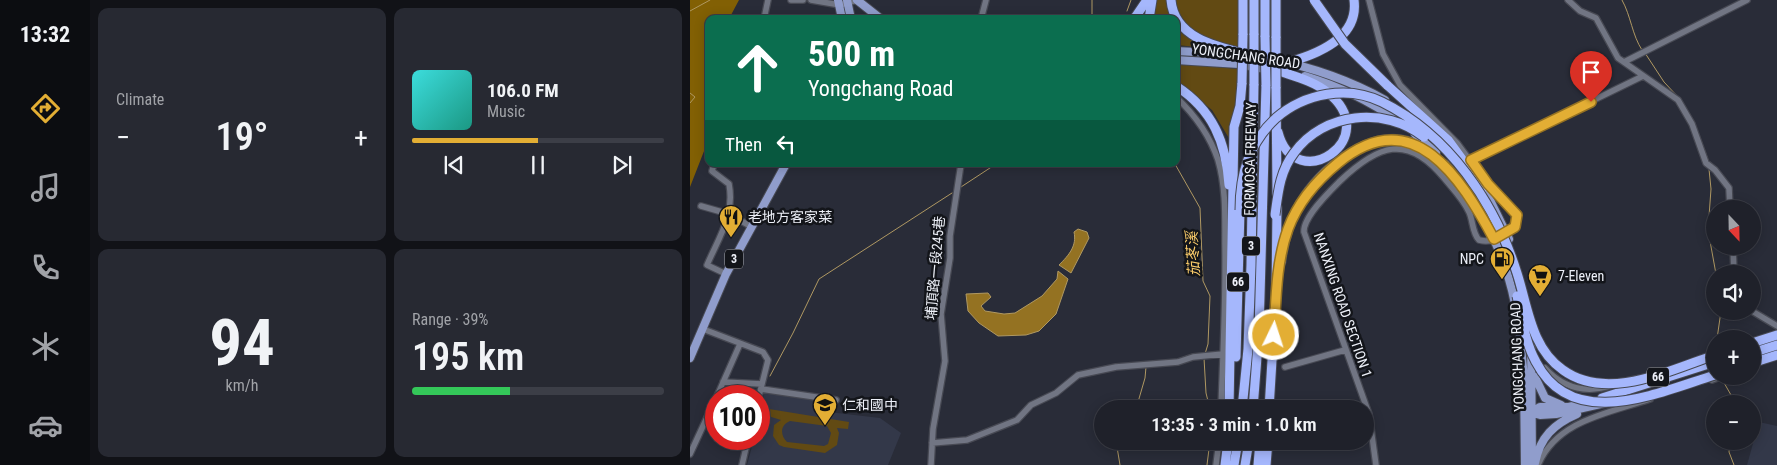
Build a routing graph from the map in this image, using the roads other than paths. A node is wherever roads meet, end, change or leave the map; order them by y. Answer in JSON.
{"nodes":[{"id":1,"x":768,"y":0,"type":"edge"},
{"id":2,"x":792,"y":0,"type":"edge"},
{"id":3,"x":803,"y":0,"type":"edge"},
{"id":4,"x":811,"y":0,"type":"edge"},
{"id":5,"x":857,"y":0,"type":"edge"},
{"id":6,"x":986,"y":0,"type":"edge"},
{"id":7,"x":1147,"y":0,"type":"edge"},
{"id":8,"x":1152,"y":0,"type":"edge"},
{"id":9,"x":1171,"y":0,"type":"edge"},
{"id":10,"x":1243,"y":0,"type":"edge"},
{"id":11,"x":1254,"y":0,"type":"edge"},
{"id":12,"x":1265,"y":0,"type":"edge"},
{"id":13,"x":1277,"y":0,"type":"edge"},
{"id":14,"x":1314,"y":0,"type":"edge"},
{"id":15,"x":1354,"y":0,"type":"edge"},
{"id":16,"x":1369,"y":0,"type":"edge"},
{"id":17,"x":1568,"y":0,"type":"edge"},
{"id":18,"x":1747,"y":0,"type":"edge"},
{"id":19,"x":843,"y":2,"type":"edge"},
{"id":20,"x":765,"y":15,"type":"edge"},
{"id":21,"x":842,"y":15,"type":"edge"},
{"id":22,"x":849,"y":15,"type":"edge"},
{"id":23,"x":876,"y":15,"type":"edge"},
{"id":24,"x":982,"y":15,"type":"edge"},
{"id":25,"x":1137,"y":15,"type":"edge"},
{"id":26,"x":1150,"y":15,"type":"edge"},
{"id":27,"x":1176,"y":15,"type":"edge"},
{"id":28,"x":1180,"y":22,"type":"edge"},
{"id":29,"x":1180,"y":51,"type":"edge"},
{"id":30,"x":1247,"y":54,"type":"junction"},
{"id":31,"x":1180,"y":60,"type":"edge"},
{"id":32,"x":1289,"y":62,"type":"junction"},
{"id":33,"x":1624,"y":62,"type":"junction"},
{"id":34,"x":1282,"y":72,"type":"junction"},
{"id":35,"x":1643,"y":76,"type":"junction"},
{"id":36,"x":1180,"y":89,"type":"edge"},
{"id":37,"x":1180,"y":101,"type":"edge"},
{"id":38,"x":1276,"y":112,"type":"junction"},
{"id":39,"x":1471,"y":160,"type":"junction"},
{"id":40,"x":713,"y":167,"type":"edge"},
{"id":41,"x":784,"y":167,"type":"edge"},
{"id":42,"x":962,"y":167,"type":"edge"},
{"id":43,"x":1448,"y":168,"type":"junction"},
{"id":44,"x":1483,"y":188,"type":"junction"},
{"id":45,"x":1730,"y":200,"type":"edge"},
{"id":46,"x":701,"y":206,"type":"dead end"},
{"id":47,"x":729,"y":214,"type":"junction"},
{"id":48,"x":1233,"y":223,"type":"junction"},
{"id":49,"x":752,"y":227,"type":"junction"},
{"id":50,"x":1506,"y":233,"type":"junction"},
{"id":51,"x":1494,"y":239,"type":"junction"},
{"id":52,"x":726,"y":274,"type":"junction"},
{"id":53,"x":1276,"y":296,"type":"junction"},
{"id":54,"x":1761,"y":316,"type":"edge"},
{"id":55,"x":1777,"y":326,"type":"edge"},
{"id":56,"x":703,"y":329,"type":"junction"},
{"id":57,"x":1777,"y":335,"type":"edge"},
{"id":58,"x":1761,"y":341,"type":"edge"},
{"id":59,"x":1777,"y":341,"type":"edge"},
{"id":60,"x":1761,"y":343,"type":"edge"},
{"id":61,"x":740,"y":344,"type":"junction"},
{"id":62,"x":1777,"y":345,"type":"edge"},
{"id":63,"x":1532,"y":346,"type":"junction"},
{"id":64,"x":1345,"y":350,"type":"junction"},
{"id":65,"x":1761,"y":350,"type":"edge"},
{"id":66,"x":1777,"y":353,"type":"edge"},
{"id":67,"x":1223,"y":354,"type":"junction"},
{"id":68,"x":690,"y":358,"type":"edge"},
{"id":69,"x":1706,"y":358,"type":"edge"},
{"id":70,"x":1706,"y":358,"type":"edge"},
{"id":71,"x":1706,"y":358,"type":"edge"},
{"id":72,"x":1761,"y":358,"type":"edge"},
{"id":73,"x":1777,"y":359,"type":"edge"},
{"id":74,"x":1761,"y":364,"type":"edge"},
{"id":75,"x":1706,"y":365,"type":"edge"},
{"id":76,"x":1285,"y":367,"type":"dead end"},
{"id":77,"x":1532,"y":369,"type":"junction"},
{"id":78,"x":1706,"y":369,"type":"edge"},
{"id":79,"x":1706,"y":376,"type":"edge"},
{"id":80,"x":1706,"y":376,"type":"edge"},
{"id":81,"x":723,"y":382,"type":"junction"},
{"id":82,"x":1706,"y":382,"type":"edge"},
{"id":83,"x":722,"y":385,"type":"edge"},
{"id":84,"x":746,"y":385,"type":"edge"},
{"id":85,"x":762,"y":385,"type":"edge"},
{"id":86,"x":1663,"y":388,"type":"junction"},
{"id":87,"x":770,"y":389,"type":"edge"},
{"id":88,"x":1681,"y":390,"type":"junction"},
{"id":89,"x":1624,"y":397,"type":"junction"},
{"id":90,"x":1602,"y":398,"type":"junction"},
{"id":91,"x":836,"y":400,"type":"dead end"},
{"id":92,"x":1221,"y":400,"type":"edge"},
{"id":93,"x":1230,"y":400,"type":"edge"},
{"id":94,"x":1231,"y":400,"type":"edge"},
{"id":95,"x":1243,"y":400,"type":"edge"},
{"id":96,"x":1254,"y":400,"type":"edge"},
{"id":97,"x":1264,"y":400,"type":"edge"},
{"id":98,"x":1270,"y":400,"type":"edge"},
{"id":99,"x":1576,"y":405,"type":"junction"},
{"id":100,"x":1590,"y":408,"type":"junction"},
{"id":101,"x":1528,"y":412,"type":"junction"},
{"id":102,"x":705,"y":422,"type":"edge"},
{"id":103,"x":932,"y":443,"type":"junction"},
{"id":104,"x":745,"y":450,"type":"edge"},
{"id":105,"x":1218,"y":450,"type":"edge"},
{"id":106,"x":1227,"y":450,"type":"edge"},
{"id":107,"x":1236,"y":450,"type":"edge"},
{"id":108,"x":1247,"y":450,"type":"edge"},
{"id":109,"x":1259,"y":450,"type":"edge"},
{"id":110,"x":1267,"y":450,"type":"edge"},
{"id":111,"x":690,"y":454,"type":"edge"},
{"id":112,"x":742,"y":465,"type":"edge"},
{"id":113,"x":931,"y":465,"type":"edge"},
{"id":114,"x":1216,"y":465,"type":"edge"},
{"id":115,"x":1225,"y":465,"type":"edge"},
{"id":116,"x":1234,"y":465,"type":"edge"},
{"id":117,"x":1245,"y":465,"type":"edge"},
{"id":118,"x":1258,"y":465,"type":"edge"},
{"id":119,"x":1266,"y":465,"type":"edge"},
{"id":120,"x":1376,"y":465,"type":"edge"},
{"id":121,"x":1525,"y":465,"type":"edge"},
{"id":122,"x":1535,"y":465,"type":"edge"}],
"edges":[{"from":1,"to":20,"type":"street"},
{"from":2,"to":3,"type":"street"},
{"from":4,"to":19,"type":"street"},
{"from":5,"to":19,"type":"street"},
{"from":5,"to":23,"type":"main road"},
{"from":6,"to":24,"type":"street"},
{"from":7,"to":25,"type":"highway"},
{"from":8,"to":26,"type":"highway"},
{"from":9,"to":27,"type":"highway"},
{"from":10,"to":48,"type":"highway","bridge":true},
{"from":11,"to":95,"type":"highway","name":"FORMOSA FREEWAY","number":"3","bridge":true},
{"from":12,"to":96,"type":"highway","name":"FORMOSA FREEWAY","number":"3","bridge":true},
{"from":13,"to":38,"type":"highway","bridge":true},
{"from":14,"to":44,"type":"highway","bridge":true},
{"from":15,"to":32,"type":"highway"},
{"from":16,"to":39,"type":"street"},
{"from":17,"to":33,"type":"street"},
{"from":18,"to":33,"type":"street"},
{"from":19,"to":21,"type":"main road"},
{"from":19,"to":22,"type":"main road"},
{"from":28,"to":30,"type":"highway"},
{"from":29,"to":30,"type":"main road","name":"YONGCHANG ROAD"},
{"from":30,"to":32,"type":"main road","name":"YONGCHANG ROAD"},
{"from":31,"to":34,"type":"main road","name":"YONGCHANG ROAD"},
{"from":32,"to":44,"type":"main road","name":"YONGCHANG ROAD"},
{"from":33,"to":35,"type":"street"},
{"from":34,"to":38,"type":"highway"},
{"from":34,"to":43,"type":"main road","name":"YONGCHANG ROAD"},
{"from":35,"to":39,"type":"street"},
{"from":35,"to":45,"type":"street"},
{"from":36,"to":48,"type":"highway"},
{"from":37,"to":67,"type":"street"},
{"from":38,"to":53,"type":"highway"},
{"from":39,"to":50,"type":"street"},
{"from":40,"to":47,"type":"street"},
{"from":41,"to":49,"type":"main road","number":"3"},
{"from":42,"to":103,"type":"street","name":"埔頂路一段245巷"},
{"from":43,"to":51,"type":"main road","name":"YONGCHANG ROAD"},
{"from":43,"to":53,"type":"highway"},
{"from":44,"to":50,"type":"main road","name":"YONGCHANG ROAD"},
{"from":46,"to":47,"type":"street"},
{"from":47,"to":49,"type":"street"},
{"from":47,"to":52,"type":"street"},
{"from":48,"to":93,"type":"highway"},
{"from":49,"to":52,"type":"main road","number":"3"},
{"from":50,"to":51,"type":"street"},
{"from":50,"to":63,"type":"main road","name":"YONGCHANG ROAD"},
{"from":51,"to":64,"type":"street","name":"NANXING ROAD SECTION 1"},
{"from":51,"to":101,"type":"main road","name":"YONGCHANG ROAD"},
{"from":52,"to":56,"type":"main road","number":"3"},
{"from":53,"to":98,"type":"highway"},
{"from":54,"to":55,"type":"street"},
{"from":56,"to":61,"type":"street"},
{"from":56,"to":68,"type":"main road","number":"3"},
{"from":57,"to":58,"type":"highway"},
{"from":59,"to":60,"type":"highway"},
{"from":61,"to":81,"type":"street"},
{"from":61,"to":85,"type":"street"},
{"from":62,"to":65,"type":"highway"},
{"from":63,"to":69,"type":"street"},
{"from":63,"to":77,"type":"main road","name":"YONGCHANG ROAD"},
{"from":64,"to":76,"type":"street"},
{"from":64,"to":120,"type":"street","name":"NANXING ROAD SECTION 1"},
{"from":66,"to":72,"type":"highway"},
{"from":67,"to":92,"type":"street"},
{"from":67,"to":103,"type":"street"},
{"from":70,"to":94,"type":"highway","number":"66","bridge":true},
{"from":71,"to":90,"type":"main road","number":"66"},
{"from":73,"to":74,"type":"street"},
{"from":75,"to":90,"type":"highway"},
{"from":77,"to":99,"type":"main road"},
{"from":77,"to":101,"type":"main road","name":"YONGCHANG ROAD"},
{"from":78,"to":89,"type":"highway"},
{"from":79,"to":86,"type":"main road","number":"66"},
{"from":80,"to":97,"type":"highway","number":"66","bridge":true},
{"from":81,"to":83,"type":"street"},
{"from":81,"to":84,"type":"street"},
{"from":82,"to":88,"type":"street"},
{"from":86,"to":88,"type":"main road"},
{"from":86,"to":89,"type":"main road","number":"66"},
{"from":87,"to":91,"type":"street"},
{"from":88,"to":122,"type":"street"},
{"from":89,"to":100,"type":"main road","number":"66"},
{"from":90,"to":99,"type":"main road","number":"66"},
{"from":99,"to":101,"type":"main road"},
{"from":100,"to":101,"type":"main road"},
{"from":100,"to":122,"type":"main road"},
{"from":101,"to":121,"type":"main road","name":"YONGCHANG ROAD"},
{"from":101,"to":122,"type":"main road","name":"YONGCHANG ROAD"},
{"from":102,"to":111,"type":"street"},
{"from":103,"to":113,"type":"street","name":"埔頂路一段245巷"},
{"from":104,"to":112,"type":"street"},
{"from":105,"to":114,"type":"street"},
{"from":106,"to":115,"type":"highway"},
{"from":107,"to":116,"type":"highway"},
{"from":108,"to":117,"type":"highway"},
{"from":109,"to":118,"type":"highway"},
{"from":110,"to":119,"type":"highway"}]}
